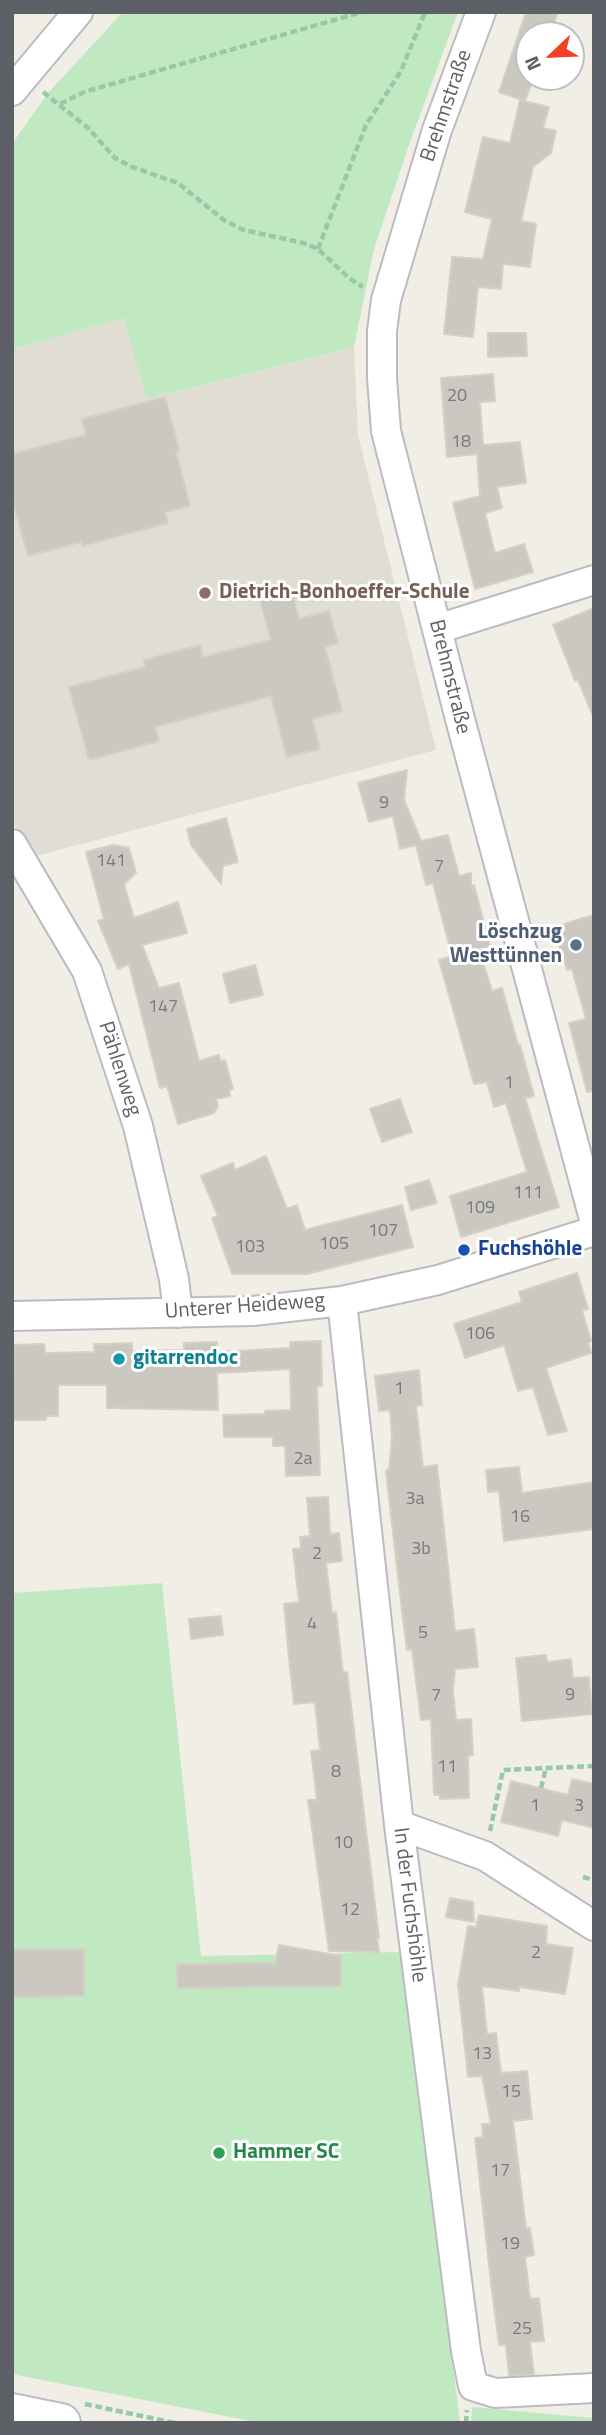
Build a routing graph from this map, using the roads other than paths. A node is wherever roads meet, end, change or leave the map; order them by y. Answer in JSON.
{"nodes":[{"id":1,"x":78,"y":12,"type":"edge"},
{"id":2,"x":481,"y":12,"type":"edge"},
{"id":3,"x":12,"y":91,"type":"edge"},
{"id":4,"x":594,"y":580,"type":"edge"},
{"id":5,"x":436,"y":629,"type":"junction"},
{"id":6,"x":12,"y":844,"type":"edge"},
{"id":7,"x":594,"y":1219,"type":"edge"},
{"id":8,"x":594,"y":1231,"type":"edge"},
{"id":9,"x":342,"y":1301,"type":"junction"},
{"id":10,"x":178,"y":1313,"type":"junction"},
{"id":11,"x":12,"y":1316,"type":"edge"},
{"id":12,"x":399,"y":1825,"type":"junction"},
{"id":13,"x":594,"y":1926,"type":"edge"},
{"id":14,"x":594,"y":2388,"type":"edge"},
{"id":15,"x":12,"y":2413,"type":"edge"},
{"id":16,"x":71,"y":2413,"type":"edge"}],
"edges":[{"from":1,"to":3,"type":"street"},
{"from":2,"to":5,"type":"street","name":"Brehmstraße"},
{"from":4,"to":5,"type":"street"},
{"from":5,"to":7,"type":"street","name":"Brehmstraße"},
{"from":6,"to":10,"type":"street","name":"Pählenweg"},
{"from":8,"to":9,"type":"street","name":"Unterer Heideweg"},
{"from":9,"to":10,"type":"street","name":"Unterer Heideweg"},
{"from":9,"to":12,"type":"street","name":"In der Fuchshöhle"},
{"from":10,"to":11,"type":"street","name":"Unterer Heideweg"},
{"from":12,"to":13,"type":"street"},
{"from":12,"to":14,"type":"street","name":"In der Fuchshöhle"},
{"from":15,"to":16,"type":"main road"}]}
